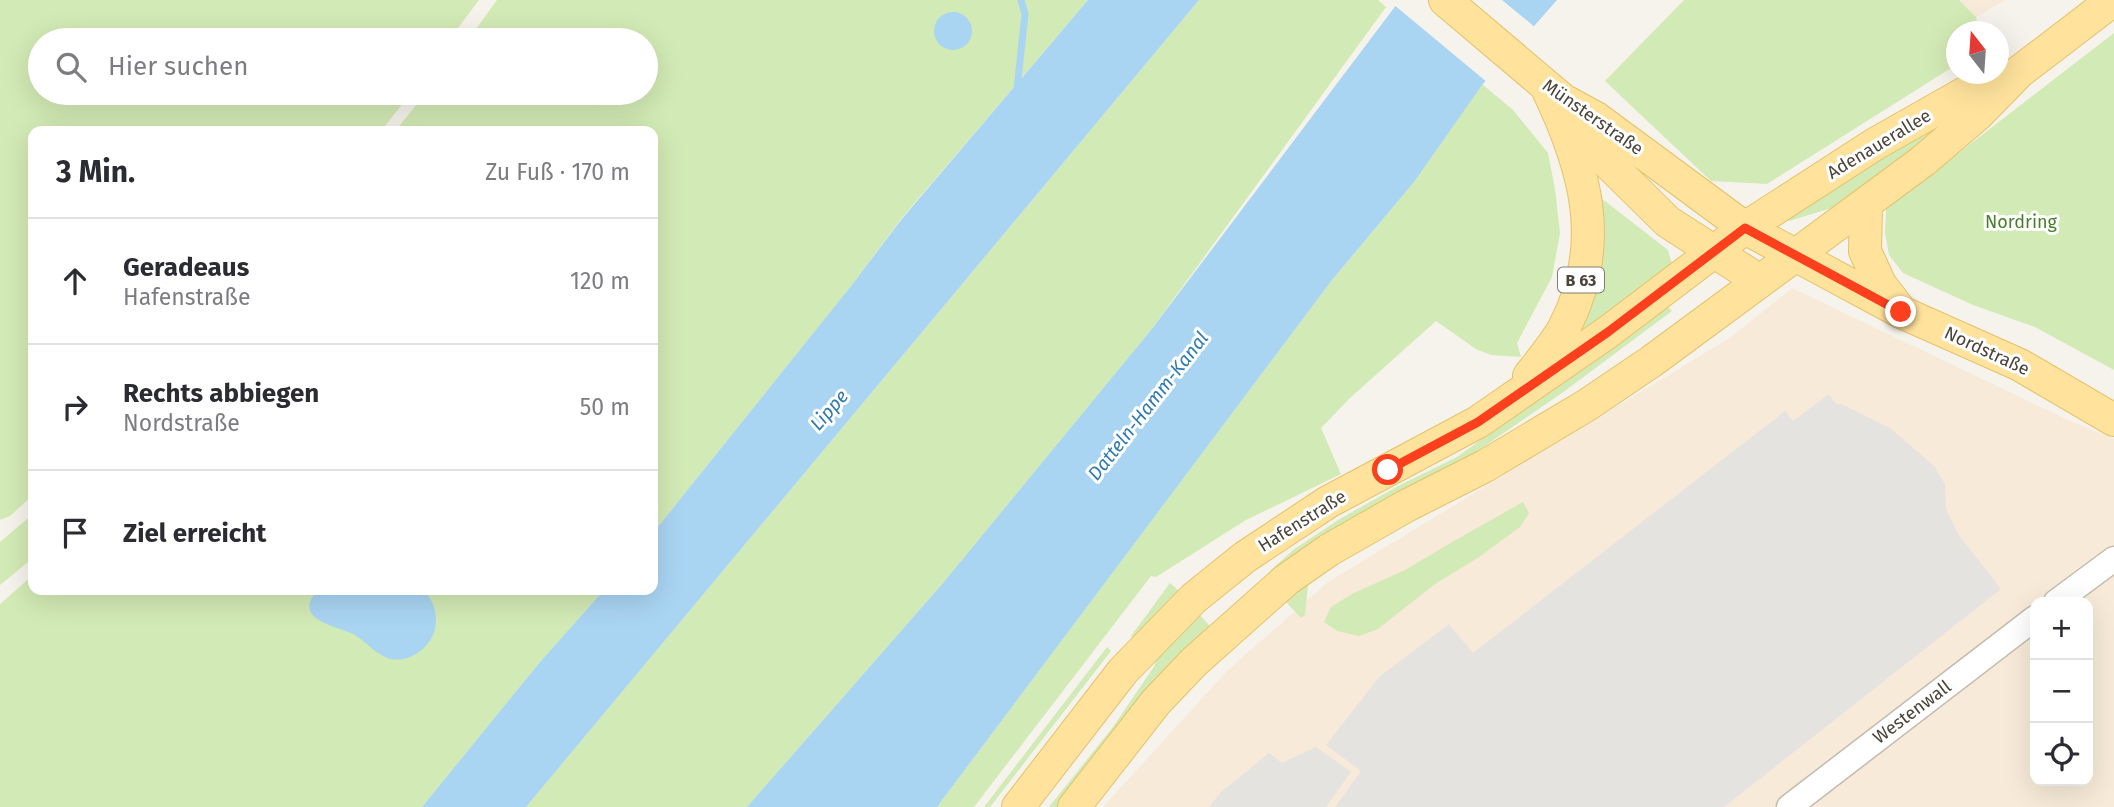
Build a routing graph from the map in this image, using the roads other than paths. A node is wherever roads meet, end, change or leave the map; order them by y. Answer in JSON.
{"nodes":[{"id":1,"x":1445,"y":0,"type":"edge"},
{"id":2,"x":2113,"y":0,"type":"edge"},
{"id":3,"x":2019,"y":72,"type":"junction"},
{"id":4,"x":1584,"y":132,"type":"junction"},
{"id":5,"x":1866,"y":205,"type":"junction"},
{"id":6,"x":1745,"y":228,"type":"junction"},
{"id":7,"x":1712,"y":252,"type":"junction"},
{"id":8,"x":1794,"y":256,"type":"junction"},
{"id":9,"x":1760,"y":281,"type":"junction"},
{"id":10,"x":1901,"y":312,"type":"junction"},
{"id":11,"x":1514,"y":397,"type":"junction"},
{"id":12,"x":2114,"y":420,"type":"edge"},
{"id":13,"x":2114,"y":559,"type":"edge"},
{"id":14,"x":2063,"y":597,"type":"edge"},
{"id":15,"x":2030,"y":622,"type":"edge"},
{"id":16,"x":1018,"y":807,"type":"edge"},
{"id":17,"x":1074,"y":807,"type":"edge"},
{"id":18,"x":1789,"y":807,"type":"edge"}],
"edges":[{"from":1,"to":4,"type":"main road","name":"Münsterstraße"},
{"from":2,"to":3,"type":"main road","name":"Adenauerallee"},
{"from":3,"to":5,"type":"main road","name":"Adenauerallee"},
{"from":3,"to":6,"type":"main road","name":"Adenauerallee"},
{"from":4,"to":6,"type":"main road","name":"Münsterstraße"},
{"from":4,"to":7,"type":"main road"},
{"from":4,"to":11,"type":"main road","number":"B 63"},
{"from":5,"to":8,"type":"main road","name":"Adenauerallee"},
{"from":5,"to":10,"type":"main road"},
{"from":6,"to":7,"type":"main road","name":"Hafenstraße","number":"B 63"},
{"from":6,"to":8,"type":"main road","name":"Nordstraße"},
{"from":7,"to":9,"type":"main road"},
{"from":7,"to":11,"type":"main road","name":"Hafenstraße","number":"B 63"},
{"from":8,"to":9,"type":"main road"},
{"from":8,"to":10,"type":"main road","name":"Nordstraße"},
{"from":9,"to":17,"type":"main road"},
{"from":10,"to":12,"type":"main road","name":"Nordstraße"},
{"from":11,"to":16,"type":"main road","name":"Hafenstraße","number":"B 63"},
{"from":13,"to":14,"type":"street"},
{"from":15,"to":18,"type":"street","name":"Westenwall"}]}
